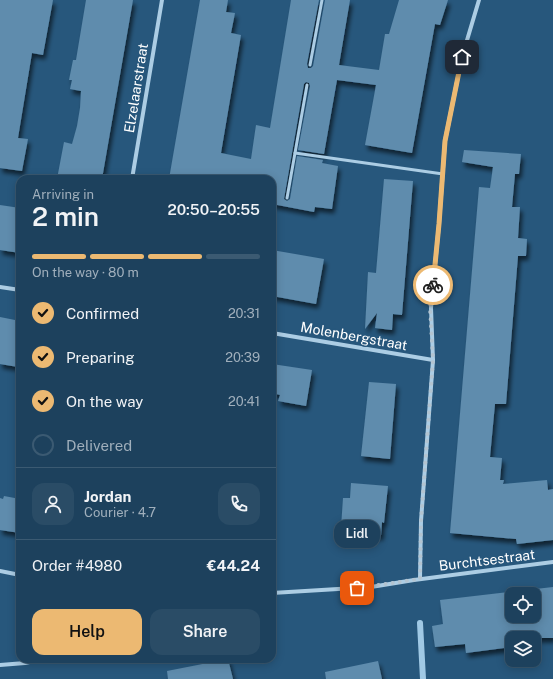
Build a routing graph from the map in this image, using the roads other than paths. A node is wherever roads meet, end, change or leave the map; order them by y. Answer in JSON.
{"nodes":[{"id":1,"x":162,"y":0,"type":"edge"},
{"id":2,"x":322,"y":0,"type":"edge"},
{"id":3,"x":479,"y":0,"type":"edge"},
{"id":4,"x":310,"y":65,"type":"dead end"},
{"id":5,"x":307,"y":86,"type":"dead end"},
{"id":6,"x":295,"y":153,"type":"junction"},
{"id":7,"x":443,"y":174,"type":"junction"},
{"id":8,"x":133,"y":175,"type":"edge"},
{"id":9,"x":287,"y":198,"type":"dead end"},
{"id":10,"x":0,"y":287,"type":"edge"},
{"id":11,"x":16,"y":289,"type":"edge"},
{"id":12,"x":276,"y":334,"type":"edge"},
{"id":13,"x":433,"y":360,"type":"junction"},
{"id":14,"x":553,"y":562,"type":"edge"},
{"id":15,"x":0,"y":571,"type":"edge"},
{"id":16,"x":16,"y":574,"type":"edge"},
{"id":17,"x":420,"y":579,"type":"junction"},
{"id":18,"x":276,"y":593,"type":"edge"},
{"id":19,"x":17,"y":663,"type":"edge"},
{"id":20,"x":0,"y":665,"type":"edge"}],
"edges":[{"from":1,"to":8,"type":"street","name":"Elzelaarstraat"},
{"from":2,"to":4,"type":"lane"},
{"from":3,"to":7,"type":"street"},
{"from":5,"to":6,"type":"lane"},
{"from":6,"to":7,"type":"lane"},
{"from":6,"to":9,"type":"lane"},
{"from":7,"to":13,"type":"street"},
{"from":10,"to":11,"type":"street"},
{"from":12,"to":13,"type":"street","name":"Molenbergstraat"},
{"from":13,"to":17,"type":"street"},
{"from":14,"to":17,"type":"street","name":"Burchtsestraat"},
{"from":15,"to":16,"type":"street"},
{"from":17,"to":18,"type":"street","name":"Burchtsestraat"},
{"from":19,"to":20,"type":"street"}]}
